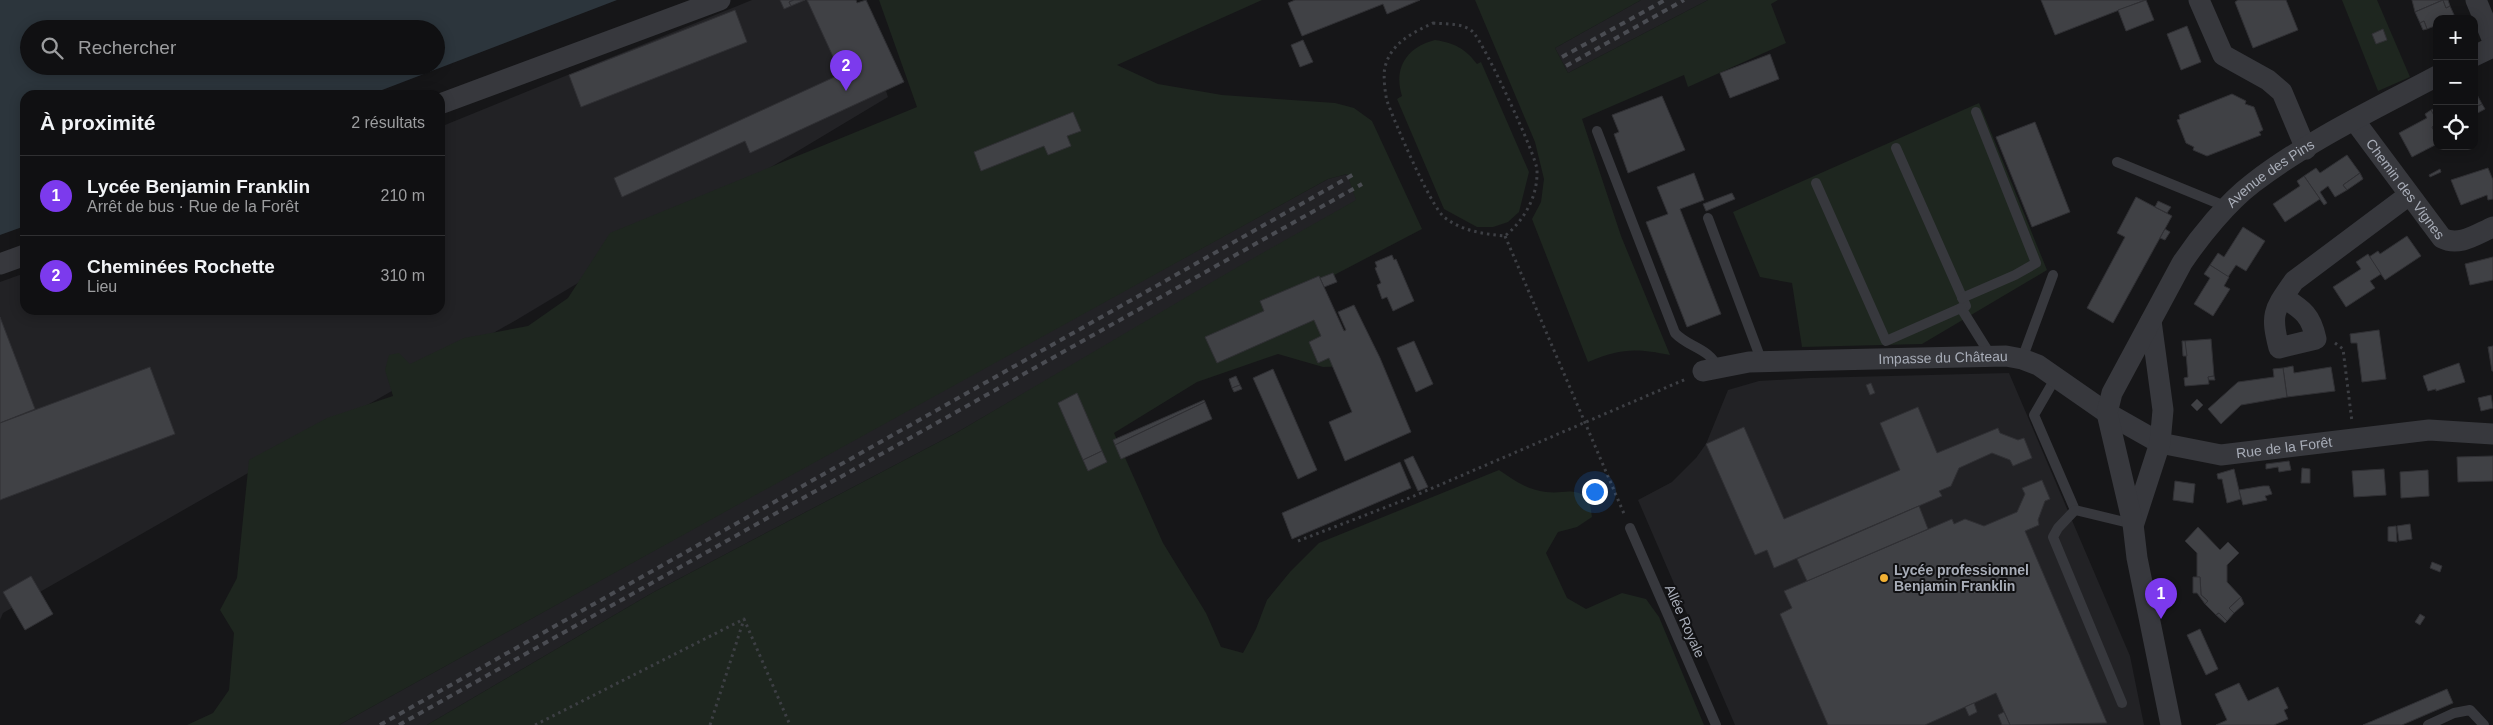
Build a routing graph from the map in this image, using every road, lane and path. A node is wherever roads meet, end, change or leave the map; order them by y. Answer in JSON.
{"nodes":[{"id":1,"x":720,"y":0,"type":"edge"},
{"id":2,"x":2200,"y":0,"type":"edge"},
{"id":3,"x":2476,"y":0,"type":"edge"},
{"id":4,"x":2493,"y":41,"type":"edge"},
{"id":5,"x":2493,"y":47,"type":"edge"},
{"id":6,"x":2478,"y":54,"type":"edge"},
{"id":7,"x":2433,"y":78,"type":"edge"},
{"id":8,"x":445,"y":102,"type":"edge"},
{"id":9,"x":1976,"y":112,"type":"dead end"},
{"id":10,"x":2354,"y":120,"type":"junction"},
{"id":11,"x":1597,"y":131,"type":"dead end"},
{"id":12,"x":1896,"y":148,"type":"dead end"},
{"id":13,"x":2306,"y":149,"type":"junction"},
{"id":14,"x":2117,"y":162,"type":"dead end"},
{"id":15,"x":1816,"y":183,"type":"dead end"},
{"id":16,"x":2409,"y":196,"type":"junction"},
{"id":17,"x":2228,"y":208,"type":"junction"},
{"id":18,"x":1708,"y":218,"type":"dead end"},
{"id":19,"x":2493,"y":227,"type":"edge"},
{"id":20,"x":1505,"y":236,"type":"junction"},
{"id":21,"x":20,"y":257,"type":"edge"},
{"id":22,"x":0,"y":264,"type":"edge"},
{"id":23,"x":2053,"y":276,"type":"dead end"},
{"id":24,"x":2282,"y":298,"type":"junction"},
{"id":25,"x":1962,"y":303,"type":"junction"},
{"id":26,"x":2151,"y":321,"type":"junction"},
{"id":27,"x":2316,"y":339,"type":"junction"},
{"id":28,"x":1992,"y":357,"type":"junction"},
{"id":29,"x":2022,"y":359,"type":"junction"},
{"id":30,"x":1762,"y":362,"type":"junction"},
{"id":31,"x":1710,"y":370,"type":"junction"},
{"id":32,"x":2056,"y":377,"type":"junction"},
{"id":33,"x":2107,"y":413,"type":"junction"},
{"id":34,"x":1584,"y":423,"type":"junction"},
{"id":35,"x":2493,"y":434,"type":"edge"},
{"id":36,"x":2355,"y":440,"type":"junction"},
{"id":37,"x":2160,"y":443,"type":"junction"},
{"id":38,"x":2075,"y":510,"type":"junction"},
{"id":39,"x":2134,"y":524,"type":"junction"},
{"id":40,"x":1630,"y":528,"type":"joint"},
{"id":41,"x":1298,"y":542,"type":"dead end"},
{"id":42,"x":744,"y":619,"type":"junction"},
{"id":43,"x":2122,"y":703,"type":"dead end"},
{"id":44,"x":535,"y":725,"type":"edge"},
{"id":45,"x":710,"y":725,"type":"edge"},
{"id":46,"x":790,"y":725,"type":"edge"},
{"id":47,"x":1716,"y":725,"type":"edge"},
{"id":48,"x":2171,"y":725,"type":"edge"},
{"id":49,"x":2428,"y":725,"type":"edge"},
{"id":50,"x":2484,"y":725,"type":"edge"}],
"edges":[{"from":1,"to":8,"type":"street"},
{"from":2,"to":13,"type":"street"},
{"from":3,"to":4,"type":"street"},
{"from":5,"to":6,"type":"street"},
{"from":7,"to":10,"type":"street","name":"Avenue des Pins"},
{"from":9,"to":25,"type":"lane"},
{"from":10,"to":13,"type":"street","name":"Avenue des Pins"},
{"from":10,"to":16,"type":"street","name":"Chemin des Vignes"},
{"from":11,"to":31,"type":"lane"},
{"from":12,"to":25,"type":"lane"},
{"from":13,"to":17,"type":"street","name":"Avenue des Pins"},
{"from":14,"to":17,"type":"lane"},
{"from":15,"to":25,"type":"lane"},
{"from":16,"to":19,"type":"street","name":"Chemin des Vignes"},
{"from":16,"to":24,"type":"street"},
{"from":17,"to":26,"type":"street","name":"Avenue des Pins"},
{"from":18,"to":30,"type":"lane"},
{"from":20,"to":20,"type":"path"},
{"from":20,"to":34,"type":"path"},
{"from":21,"to":22,"type":"street"},
{"from":23,"to":29,"type":"lane"},
{"from":24,"to":27,"type":"street"},
{"from":24,"to":27,"type":"street"},
{"from":25,"to":28,"type":"lane"},
{"from":26,"to":33,"type":"street","name":"Avenue des Pins"},
{"from":26,"to":37,"type":"street"},
{"from":27,"to":36,"type":"path"},
{"from":28,"to":29,"type":"street","name":"Impasse du Château"},
{"from":28,"to":30,"type":"street","name":"Impasse du Château"},
{"from":29,"to":32,"type":"street","name":"Impasse du Château"},
{"from":30,"to":31,"type":"street","name":"Impasse du Château"},
{"from":31,"to":34,"type":"path"},
{"from":32,"to":33,"type":"street","name":"Impasse du Château"},
{"from":32,"to":38,"type":"lane"},
{"from":33,"to":37,"type":"street","name":"Impasse du Château"},
{"from":33,"to":39,"type":"street"},
{"from":34,"to":40,"type":"path"},
{"from":34,"to":41,"type":"path"},
{"from":35,"to":36,"type":"street","name":"Rue de la Forêt"},
{"from":36,"to":37,"type":"street","name":"Rue de la Forêt"},
{"from":37,"to":39,"type":"street"},
{"from":38,"to":39,"type":"lane"},
{"from":38,"to":43,"type":"lane"},
{"from":39,"to":48,"type":"street"},
{"from":40,"to":47,"type":"lane","name":"Allée Royale"},
{"from":42,"to":44,"type":"path"},
{"from":42,"to":45,"type":"path"},
{"from":42,"to":46,"type":"path"},
{"from":49,"to":50,"type":"lane"}]}
